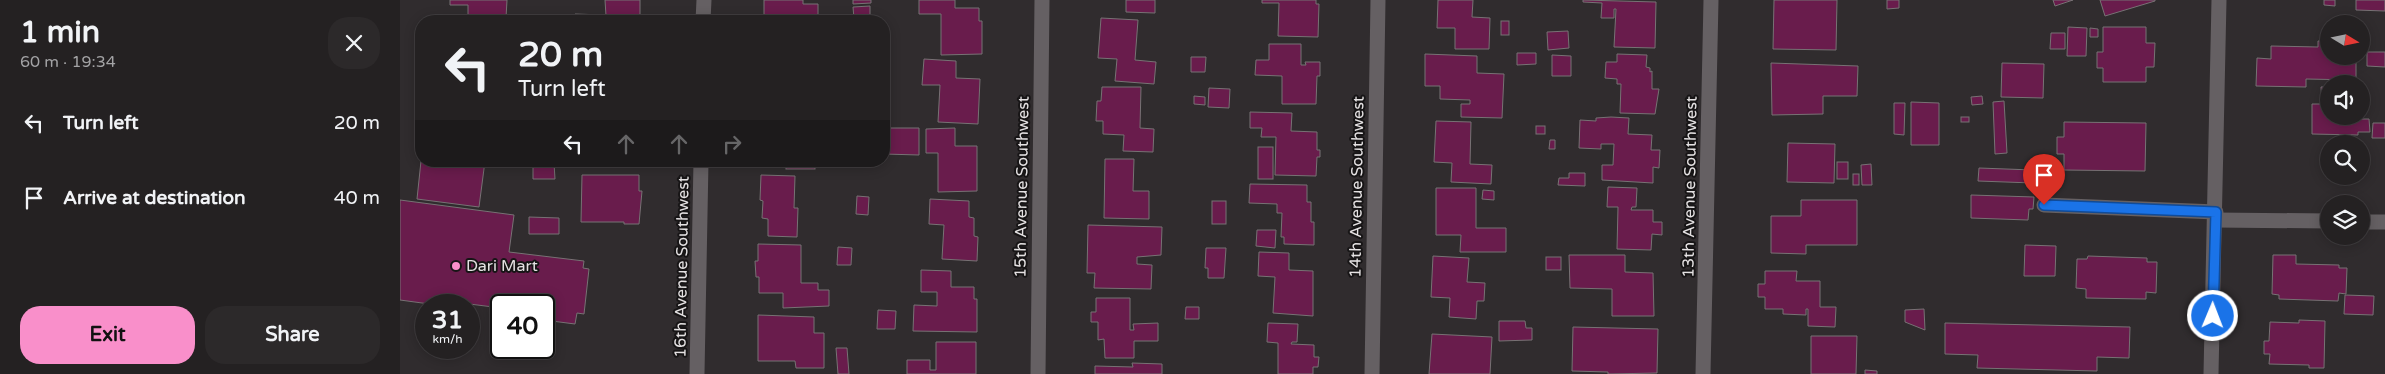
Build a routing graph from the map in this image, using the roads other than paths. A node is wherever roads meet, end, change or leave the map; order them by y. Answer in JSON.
{"nodes":[{"id":1,"x":704,"y":0,"type":"edge"},
{"id":2,"x":1042,"y":0,"type":"edge"},
{"id":3,"x":1378,"y":0,"type":"edge"},
{"id":4,"x":1711,"y":0,"type":"edge"},
{"id":5,"x":2219,"y":0,"type":"edge"},
{"id":6,"x":704,"y":15,"type":"edge"},
{"id":7,"x":701,"y":167,"type":"edge"},
{"id":8,"x":2044,"y":205,"type":"dead end"},
{"id":9,"x":2216,"y":216,"type":"junction"},
{"id":10,"x":2320,"y":221,"type":"edge"},
{"id":11,"x":2370,"y":222,"type":"edge"},
{"id":12,"x":2385,"y":222,"type":"edge"},
{"id":13,"x":697,"y":374,"type":"edge"},
{"id":14,"x":1038,"y":374,"type":"edge"},
{"id":15,"x":1372,"y":374,"type":"edge"},
{"id":16,"x":1703,"y":374,"type":"edge"},
{"id":17,"x":2211,"y":374,"type":"edge"}],
"edges":[{"from":1,"to":6,"type":"street"},
{"from":2,"to":14,"type":"street","name":"15th Avenue Southwest"},
{"from":3,"to":15,"type":"street","name":"14th Avenue Southwest"},
{"from":4,"to":16,"type":"street","name":"13th Avenue Southwest"},
{"from":5,"to":9,"type":"street"},
{"from":7,"to":13,"type":"street","name":"16th Avenue Southwest"},
{"from":8,"to":9,"type":"street"},
{"from":9,"to":10,"type":"street"},
{"from":9,"to":17,"type":"street"},
{"from":11,"to":12,"type":"street"}]}
